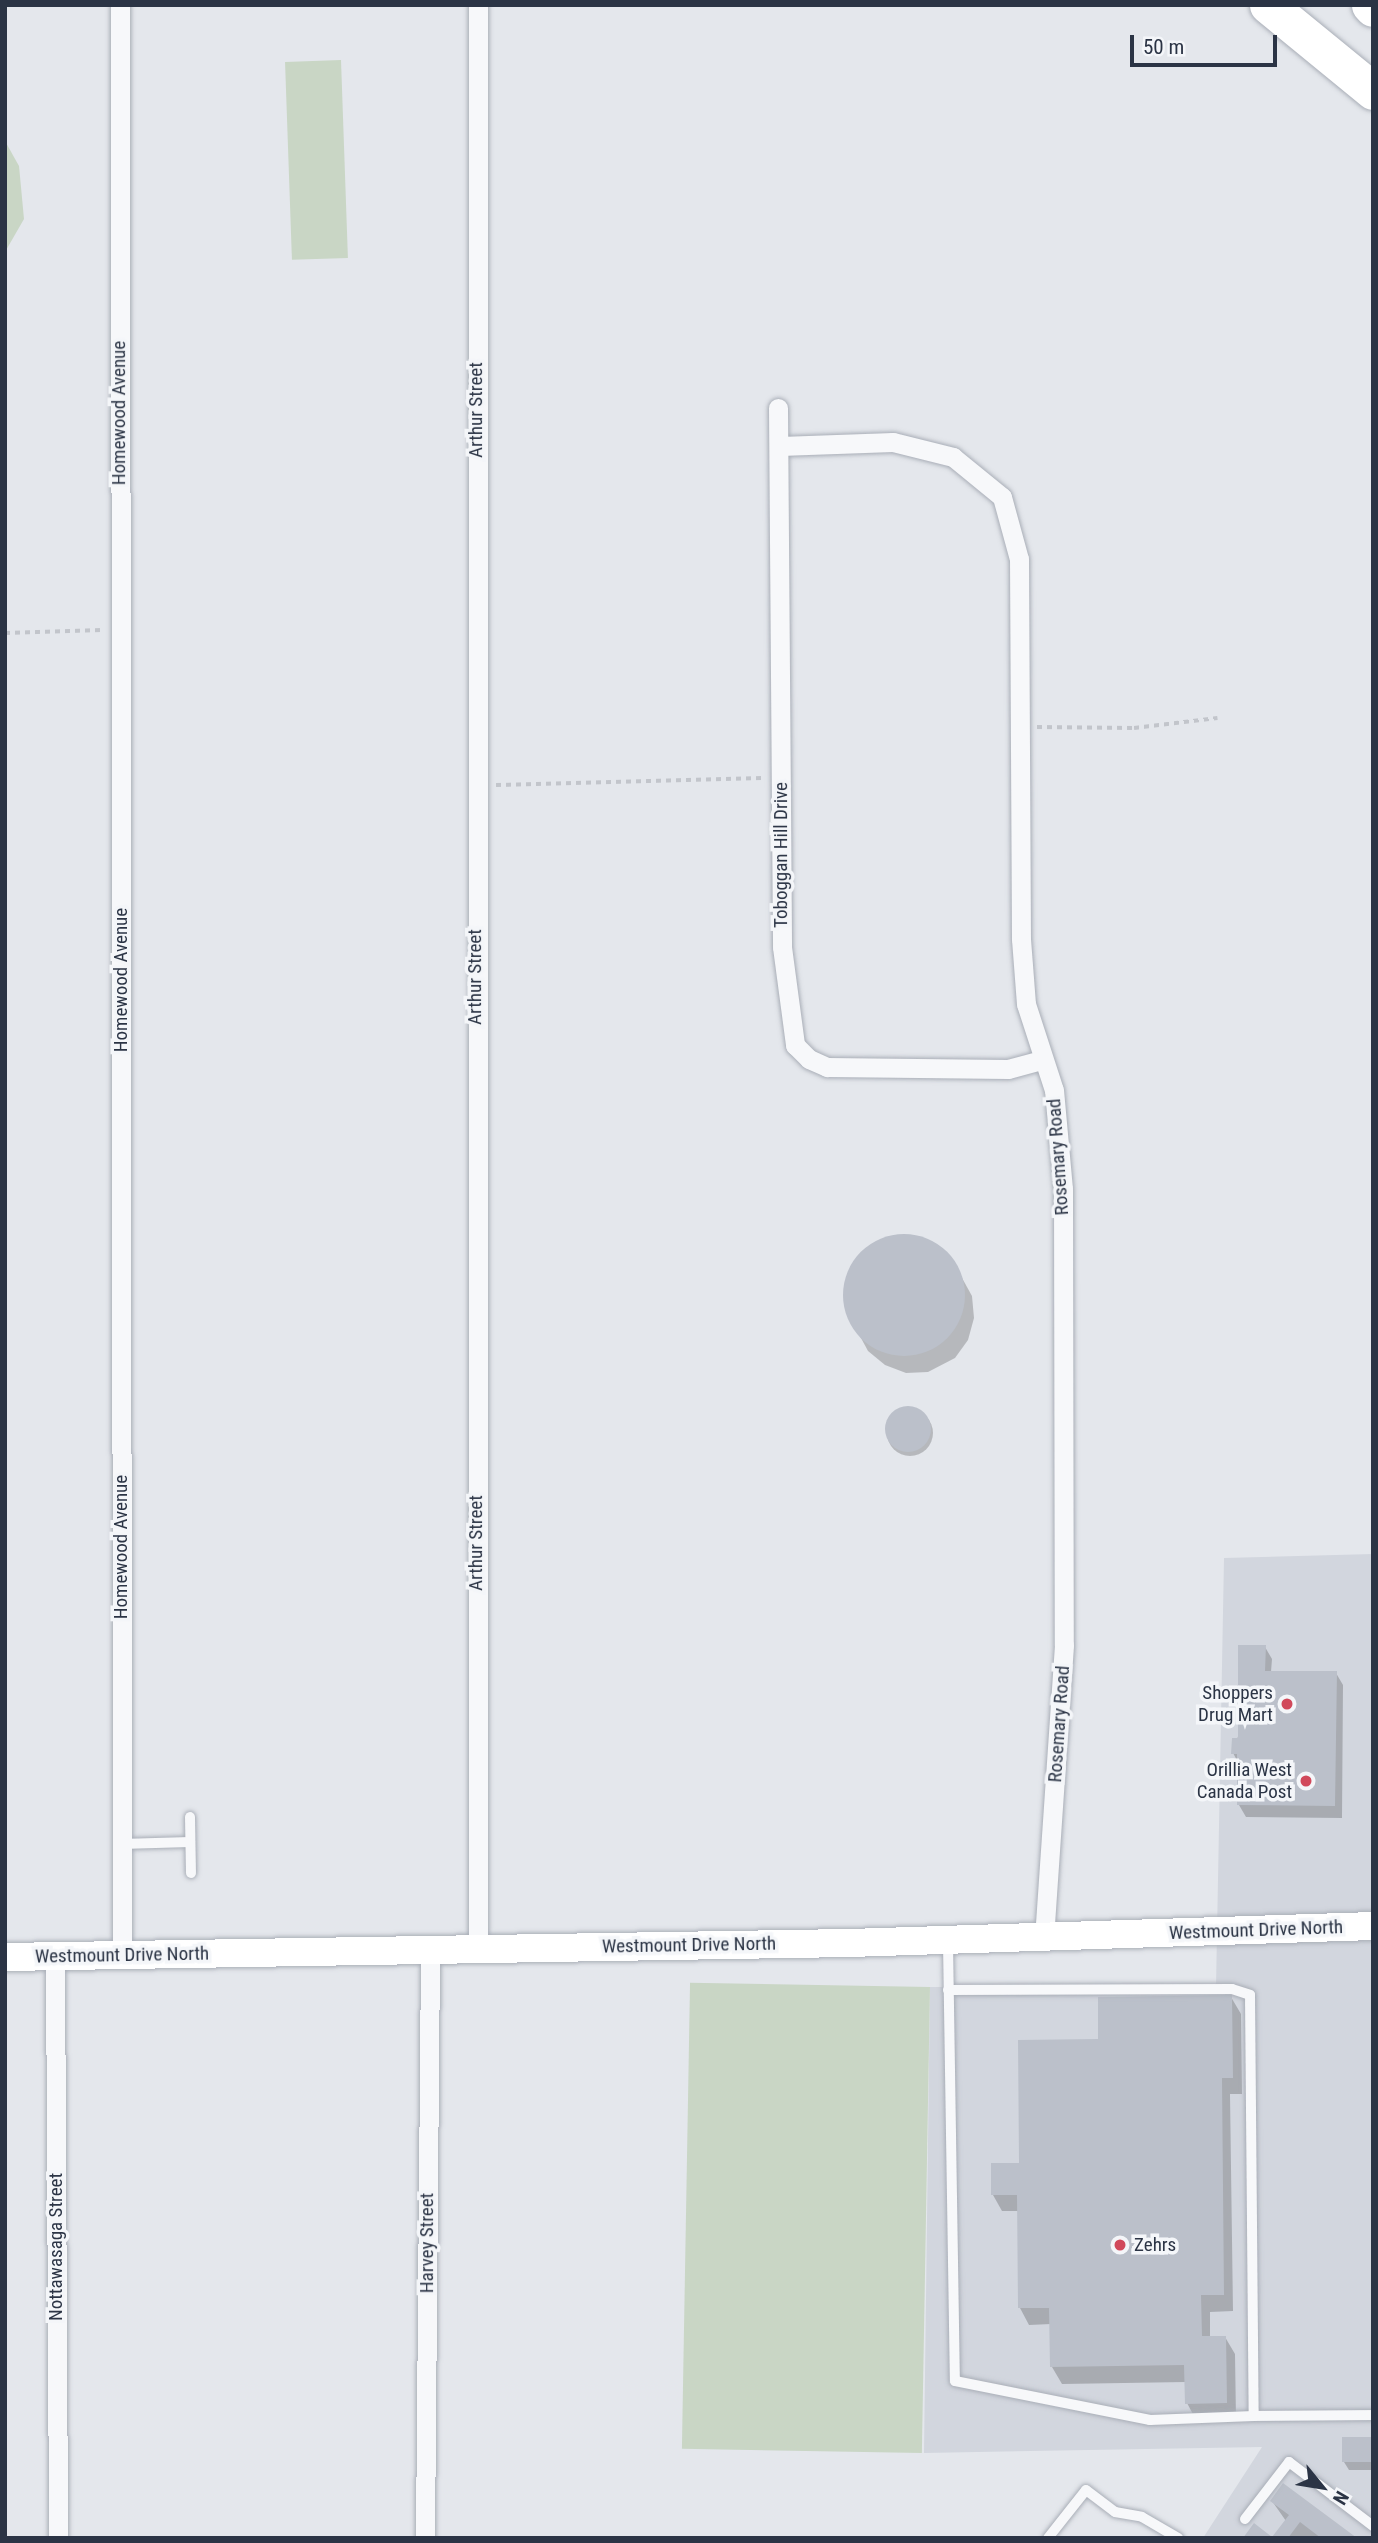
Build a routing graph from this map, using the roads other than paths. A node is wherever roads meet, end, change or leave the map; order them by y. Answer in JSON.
{"nodes":[{"id":1,"x":120,"y":5,"type":"edge"},
{"id":2,"x":478,"y":5,"type":"edge"},
{"id":3,"x":1268,"y":5,"type":"edge"},
{"id":4,"x":1373,"y":91,"type":"edge"},
{"id":5,"x":778,"y":408,"type":"dead end"},
{"id":6,"x":780,"y":446,"type":"junction"},
{"id":7,"x":1042,"y":1060,"type":"junction"},
{"id":8,"x":190,"y":1816,"type":"dead end"},
{"id":9,"x":190,"y":1842,"type":"junction"},
{"id":10,"x":121,"y":1844,"type":"junction"},
{"id":11,"x":191,"y":1874,"type":"dead end"},
{"id":12,"x":1373,"y":1926,"type":"edge"},
{"id":13,"x":1045,"y":1936,"type":"junction"},
{"id":14,"x":948,"y":1940,"type":"junction"},
{"id":15,"x":430,"y":1948,"type":"junction"},
{"id":16,"x":478,"y":1948,"type":"junction"},
{"id":17,"x":122,"y":1955,"type":"junction"},
{"id":18,"x":55,"y":1956,"type":"junction"},
{"id":19,"x":5,"y":1957,"type":"edge"},
{"id":20,"x":948,"y":1990,"type":"junction"},
{"id":21,"x":1373,"y":2415,"type":"edge"},
{"id":22,"x":1254,"y":2416,"type":"junction"},
{"id":23,"x":1245,"y":2519,"type":"dead end"},
{"id":24,"x":1373,"y":2526,"type":"edge"},
{"id":25,"x":58,"y":2538,"type":"edge"},
{"id":26,"x":425,"y":2538,"type":"edge"},
{"id":27,"x":1048,"y":2538,"type":"edge"},
{"id":28,"x":1178,"y":2538,"type":"edge"}],
"edges":[{"from":1,"to":10,"type":"street","name":"Homewood Avenue"},
{"from":2,"to":16,"type":"street","name":"Arthur Street"},
{"from":3,"to":4,"type":"highway"},
{"from":5,"to":6,"type":"street","name":"Toboggan Hill Drive"},
{"from":6,"to":7,"type":"street","name":"Rosemary Road"},
{"from":6,"to":7,"type":"street","name":"Toboggan Hill Drive"},
{"from":7,"to":13,"type":"street","name":"Rosemary Road"},
{"from":8,"to":9,"type":"lane"},
{"from":9,"to":10,"type":"lane"},
{"from":9,"to":11,"type":"lane"},
{"from":10,"to":17,"type":"street","name":"Homewood Avenue"},
{"from":12,"to":13,"type":"street","name":"Westmount Drive North"},
{"from":13,"to":14,"type":"street","name":"Westmount Drive North"},
{"from":14,"to":16,"type":"street","name":"Westmount Drive North"},
{"from":14,"to":20,"type":"lane"},
{"from":15,"to":16,"type":"street","name":"Westmount Drive North"},
{"from":15,"to":17,"type":"street","name":"Westmount Drive North"},
{"from":15,"to":26,"type":"street","name":"Harvey Street"},
{"from":17,"to":18,"type":"street","name":"Westmount Drive North"},
{"from":18,"to":19,"type":"street","name":"Westmount Drive North"},
{"from":18,"to":25,"type":"street","name":"Nottawasaga Street"},
{"from":20,"to":22,"type":"lane"},
{"from":20,"to":22,"type":"lane"},
{"from":21,"to":22,"type":"lane"},
{"from":23,"to":24,"type":"lane"},
{"from":27,"to":28,"type":"lane"}]}
